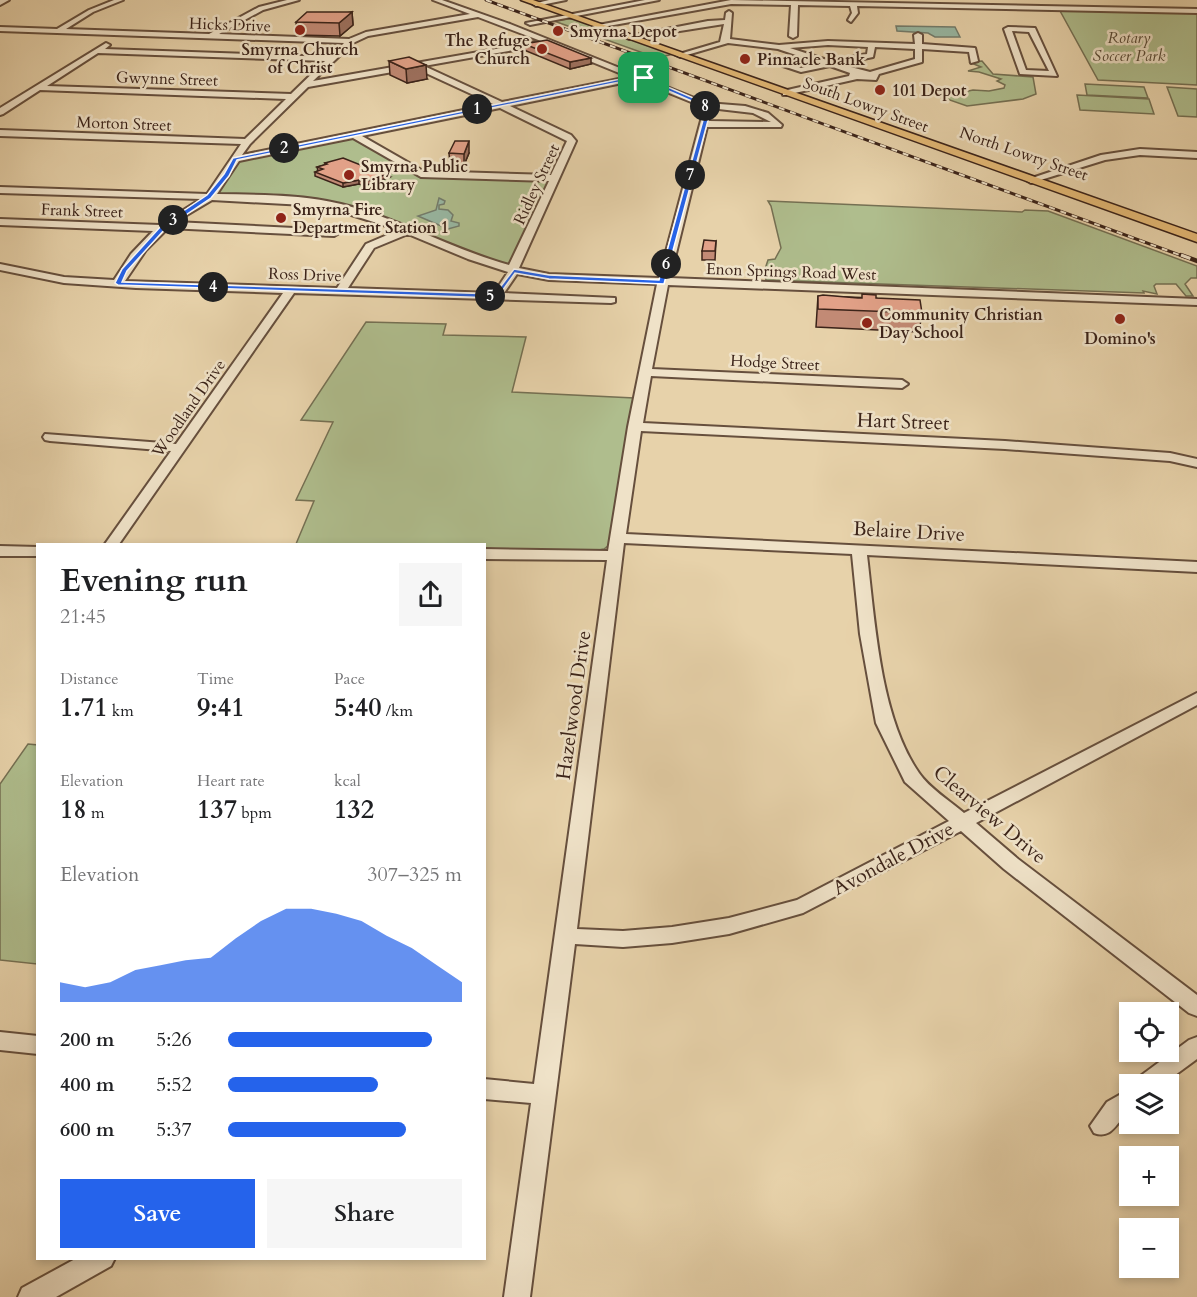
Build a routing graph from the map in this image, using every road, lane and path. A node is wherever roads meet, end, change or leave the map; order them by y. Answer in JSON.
{"nodes":[{"id":1,"x":6,"y":0,"type":"edge"},
{"id":2,"x":120,"y":0,"type":"edge"},
{"id":3,"x":296,"y":0,"type":"edge"},
{"id":4,"x":436,"y":0,"type":"edge"},
{"id":5,"x":525,"y":0,"type":"edge"},
{"id":6,"x":563,"y":0,"type":"edge"},
{"id":7,"x":603,"y":0,"type":"edge"},
{"id":8,"x":656,"y":0,"type":"edge"},
{"id":9,"x":1058,"y":0,"type":"edge"},
{"id":10,"x":731,"y":1,"type":"edge"},
{"id":11,"x":538,"y":2,"type":"edge"},
{"id":12,"x":0,"y":3,"type":"edge"},
{"id":13,"x":676,"y":3,"type":"dead end"},
{"id":14,"x":795,"y":3,"type":"junction"},
{"id":15,"x":856,"y":3,"type":"edge"},
{"id":16,"x":935,"y":3,"type":"edge"},
{"id":17,"x":621,"y":6,"type":"junction"},
{"id":18,"x":693,"y":8,"type":"junction"},
{"id":19,"x":1024,"y":8,"type":"junction"},
{"id":20,"x":1071,"y":8,"type":"junction"},
{"id":21,"x":1197,"y":11,"type":"edge"},
{"id":22,"x":477,"y":15,"type":"junction"},
{"id":23,"x":573,"y":15,"type":"junction"},
{"id":24,"x":651,"y":16,"type":"junction"},
{"id":25,"x":851,"y":20,"type":"dead end"},
{"id":26,"x":728,"y":22,"type":"junction"},
{"id":27,"x":601,"y":25,"type":"junction"},
{"id":28,"x":527,"y":27,"type":"junction"},
{"id":29,"x":684,"y":27,"type":"junction"},
{"id":30,"x":0,"y":29,"type":"edge"},
{"id":31,"x":1032,"y":30,"type":"junction"},
{"id":32,"x":57,"y":32,"type":"junction"},
{"id":33,"x":123,"y":34,"type":"junction"},
{"id":34,"x":918,"y":35,"type":"dead end"},
{"id":35,"x":633,"y":36,"type":"junction"},
{"id":36,"x":793,"y":36,"type":"dead end"},
{"id":37,"x":210,"y":37,"type":"junction"},
{"id":38,"x":350,"y":41,"type":"junction"},
{"id":39,"x":551,"y":41,"type":"junction"},
{"id":40,"x":726,"y":41,"type":"junction"},
{"id":41,"x":872,"y":45,"type":"junction"},
{"id":42,"x":920,"y":46,"type":"junction"},
{"id":43,"x":779,"y":47,"type":"junction"},
{"id":44,"x":97,"y":51,"type":"junction"},
{"id":45,"x":684,"y":54,"type":"junction"},
{"id":46,"x":332,"y":59,"type":"junction"},
{"id":47,"x":816,"y":59,"type":"junction"},
{"id":48,"x":974,"y":61,"type":"dead end"},
{"id":49,"x":831,"y":64,"type":"junction"},
{"id":50,"x":417,"y":66,"type":"junction"},
{"id":51,"x":855,"y":76,"type":"junction"},
{"id":52,"x":640,"y":77,"type":"junction"},
{"id":53,"x":306,"y":85,"type":"junction"},
{"id":54,"x":38,"y":88,"type":"junction"},
{"id":55,"x":790,"y":92,"type":"junction"},
{"id":56,"x":294,"y":97,"type":"junction"},
{"id":57,"x":500,"y":105,"type":"junction"},
{"id":58,"x":705,"y":105,"type":"junction"},
{"id":59,"x":0,"y":112,"type":"edge"},
{"id":60,"x":704,"y":124,"type":"junction"},
{"id":61,"x":0,"y":133,"type":"edge"},
{"id":62,"x":353,"y":134,"type":"junction"},
{"id":63,"x":247,"y":142,"type":"junction"},
{"id":64,"x":1197,"y":155,"type":"edge"},
{"id":65,"x":235,"y":159,"type":"junction"},
{"id":66,"x":555,"y":178,"type":"junction"},
{"id":67,"x":1036,"y":178,"type":"junction"},
{"id":68,"x":0,"y":189,"type":"edge"},
{"id":69,"x":209,"y":196,"type":"junction"},
{"id":70,"x":0,"y":222,"type":"edge"},
{"id":71,"x":165,"y":226,"type":"junction"},
{"id":72,"x":1197,"y":229,"type":"edge"},
{"id":73,"x":406,"y":231,"type":"junction"},
{"id":74,"x":334,"y":233,"type":"dead end"},
{"id":75,"x":1197,"y":238,"type":"edge"},
{"id":76,"x":0,"y":267,"type":"edge"},
{"id":77,"x":514,"y":271,"type":"junction"},
{"id":78,"x":662,"y":282,"type":"junction"},
{"id":79,"x":118,"y":283,"type":"junction"},
{"id":80,"x":291,"y":290,"type":"junction"},
{"id":81,"x":340,"y":291,"type":"junction"},
{"id":82,"x":497,"y":296,"type":"junction"},
{"id":83,"x":610,"y":300,"type":"dead end"},
{"id":84,"x":1197,"y":302,"type":"edge"},
{"id":85,"x":646,"y":372,"type":"junction"},
{"id":86,"x":902,"y":384,"type":"dead end"},
{"id":87,"x":635,"y":427,"type":"junction"},
{"id":88,"x":50,"y":437,"type":"dead end"},
{"id":89,"x":180,"y":448,"type":"junction"},
{"id":90,"x":1197,"y":453,"type":"edge"},
{"id":91,"x":1170,"y":457,"type":"junction"},
{"id":92,"x":1197,"y":463,"type":"edge"},
{"id":93,"x":113,"y":543,"type":"edge"},
{"id":94,"x":617,"y":547,"type":"junction"},
{"id":95,"x":859,"y":550,"type":"junction"},
{"id":96,"x":0,"y":551,"type":"edge"},
{"id":97,"x":36,"y":552,"type":"edge"},
{"id":98,"x":486,"y":554,"type":"edge"},
{"id":99,"x":1197,"y":567,"type":"edge"},
{"id":100,"x":1197,"y":698,"type":"edge"},
{"id":101,"x":963,"y":822,"type":"junction"},
{"id":102,"x":565,"y":936,"type":"junction"},
{"id":103,"x":1197,"y":1007,"type":"edge"},
{"id":104,"x":0,"y":1041,"type":"edge"},
{"id":105,"x":36,"y":1045,"type":"edge"},
{"id":106,"x":1197,"y":1046,"type":"edge"},
{"id":107,"x":1160,"y":1074,"type":"edge"},
{"id":108,"x":486,"y":1089,"type":"edge"},
{"id":109,"x":543,"y":1095,"type":"junction"},
{"id":110,"x":1119,"y":1106,"type":"edge"},
{"id":111,"x":1102,"y":1126,"type":"dead end"},
{"id":112,"x":98,"y":1260,"type":"edge"},
{"id":113,"x":31,"y":1297,"type":"edge"},
{"id":114,"x":517,"y":1297,"type":"edge"}],
"edges":[{"from":1,"to":12,"type":"street"},
{"from":2,"to":32,"type":"street"},
{"from":3,"to":37,"type":"street"},
{"from":4,"to":22,"type":"street"},
{"from":5,"to":11,"type":"main road","name":"South Lowry Street"},
{"from":6,"to":11,"type":"street"},
{"from":7,"to":17,"type":"street"},
{"from":8,"to":17,"type":"street"},
{"from":9,"to":20,"type":"street"},
{"from":10,"to":14,"type":"street"},
{"from":10,"to":18,"type":"street"},
{"from":10,"to":26,"type":"street"},
{"from":11,"to":23,"type":"main road","name":"South Lowry Street"},
{"from":13,"to":18,"type":"street"},
{"from":14,"to":15,"type":"street"},
{"from":14,"to":36,"type":"street"},
{"from":15,"to":16,"type":"street"},
{"from":15,"to":25,"type":"street"},
{"from":16,"to":19,"type":"street"},
{"from":17,"to":23,"type":"street"},
{"from":17,"to":24,"type":"street"},
{"from":18,"to":24,"type":"street"},
{"from":19,"to":20,"type":"street"},
{"from":19,"to":31,"type":"street"},
{"from":20,"to":21,"type":"street"},
{"from":22,"to":28,"type":"street"},
{"from":22,"to":38,"type":"street"},
{"from":23,"to":27,"type":"main road","name":"South Lowry Street"},
{"from":23,"to":28,"type":"street"},
{"from":24,"to":27,"type":"street"},
{"from":24,"to":29,"type":"street"},
{"from":26,"to":29,"type":"street"},
{"from":26,"to":40,"type":"street"},
{"from":27,"to":35,"type":"main road","name":"South Lowry Street"},
{"from":28,"to":39,"type":"street"},
{"from":29,"to":35,"type":"street"},
{"from":30,"to":32,"type":"street","name":"Hicks Drive"},
{"from":31,"to":31,"type":"street"},
{"from":32,"to":33,"type":"street","name":"Hicks Drive"},
{"from":33,"to":37,"type":"street","name":"Hicks Drive"},
{"from":33,"to":44,"type":"street"},
{"from":34,"to":42,"type":"street"},
{"from":35,"to":45,"type":"main road","name":"South Lowry Street"},
{"from":37,"to":38,"type":"street","name":"Hicks Drive"},
{"from":38,"to":46,"type":"street"},
{"from":39,"to":50,"type":"street"},
{"from":39,"to":52,"type":"street"},
{"from":40,"to":43,"type":"street"},
{"from":40,"to":45,"type":"street"},
{"from":41,"to":42,"type":"street"},
{"from":41,"to":43,"type":"street"},
{"from":41,"to":49,"type":"street"},
{"from":42,"to":48,"type":"street"},
{"from":42,"to":51,"type":"street"},
{"from":43,"to":47,"type":"street"},
{"from":44,"to":46,"type":"street"},
{"from":44,"to":54,"type":"street"},
{"from":45,"to":55,"type":"main road","name":"South Lowry Street"},
{"from":46,"to":53,"type":"street"},
{"from":47,"to":49,"type":"street"},
{"from":47,"to":49,"type":"street"},
{"from":49,"to":51,"type":"street"},
{"from":50,"to":53,"type":"street"},
{"from":50,"to":57,"type":"street","name":"Ridley Street"},
{"from":51,"to":55,"type":"street"},
{"from":52,"to":57,"type":"street"},
{"from":52,"to":58,"type":"street"},
{"from":53,"to":56,"type":"street"},
{"from":54,"to":56,"type":"street","name":"Gwynne Street"},
{"from":54,"to":59,"type":"street"},
{"from":55,"to":67,"type":"main road","name":"North Lowry Street"},
{"from":56,"to":63,"type":"street"},
{"from":57,"to":62,"type":"street"},
{"from":57,"to":66,"type":"street","name":"Ridley Street"},
{"from":58,"to":60,"type":"street","name":"Hazelwood Drive"},
{"from":58,"to":60,"type":"street"},
{"from":60,"to":78,"type":"street","name":"Hazelwood Drive"},
{"from":61,"to":63,"type":"street","name":"Morton Street"},
{"from":62,"to":65,"type":"street"},
{"from":62,"to":66,"type":"street"},
{"from":63,"to":65,"type":"street"},
{"from":64,"to":67,"type":"street"},
{"from":65,"to":69,"type":"street"},
{"from":66,"to":77,"type":"street","name":"Ridley Street"},
{"from":67,"to":72,"type":"main road","name":"North Lowry Street"},
{"from":67,"to":75,"type":"main road"},
{"from":68,"to":69,"type":"street","name":"Enon Springs Road West"},
{"from":69,"to":71,"type":"street"},
{"from":69,"to":73,"type":"street","name":"Enon Springs Road West"},
{"from":70,"to":71,"type":"street","name":"Frank Street"},
{"from":71,"to":74,"type":"street","name":"Frank Street"},
{"from":71,"to":79,"type":"street"},
{"from":73,"to":77,"type":"street","name":"Enon Springs Road West"},
{"from":73,"to":81,"type":"street"},
{"from":76,"to":79,"type":"street","name":"Ross Drive"},
{"from":77,"to":78,"type":"street","name":"Enon Springs Road West"},
{"from":77,"to":82,"type":"street","name":"Ridley Street"},
{"from":78,"to":84,"type":"street","name":"Enon Springs Road West"},
{"from":78,"to":85,"type":"street","name":"Hazelwood Drive"},
{"from":79,"to":80,"type":"street","name":"Ross Drive"},
{"from":80,"to":81,"type":"street","name":"Ross Drive"},
{"from":80,"to":89,"type":"street","name":"Woodland Drive"},
{"from":81,"to":82,"type":"street","name":"Ross Drive"},
{"from":82,"to":83,"type":"street","name":"Ross Drive"},
{"from":85,"to":86,"type":"street","name":"Hodge Street"},
{"from":85,"to":87,"type":"street","name":"Hazelwood Drive"},
{"from":87,"to":91,"type":"street","name":"Hart Street"},
{"from":87,"to":94,"type":"street","name":"Hazelwood Drive"},
{"from":88,"to":89,"type":"street"},
{"from":89,"to":93,"type":"street","name":"Woodland Drive"},
{"from":90,"to":91,"type":"street","name":"Hart Street"},
{"from":91,"to":92,"type":"street","name":"Hart Street"},
{"from":94,"to":95,"type":"street","name":"Belaire Drive"},
{"from":94,"to":98,"type":"street","name":"Belaire Drive"},
{"from":94,"to":102,"type":"street","name":"Hazelwood Drive"},
{"from":95,"to":99,"type":"street","name":"Belaire Drive"},
{"from":95,"to":101,"type":"street","name":"Clearview Drive"},
{"from":96,"to":97,"type":"street"},
{"from":100,"to":101,"type":"street","name":"Avondale Drive"},
{"from":101,"to":102,"type":"street","name":"Avondale Drive"},
{"from":101,"to":103,"type":"street","name":"Clearview Drive"},
{"from":102,"to":109,"type":"street","name":"Hazelwood Drive"},
{"from":104,"to":105,"type":"street"},
{"from":106,"to":107,"type":"street"},
{"from":108,"to":109,"type":"street"},
{"from":109,"to":114,"type":"street","name":"Hazelwood Drive"},
{"from":110,"to":111,"type":"street"},
{"from":112,"to":113,"type":"street"}]}
